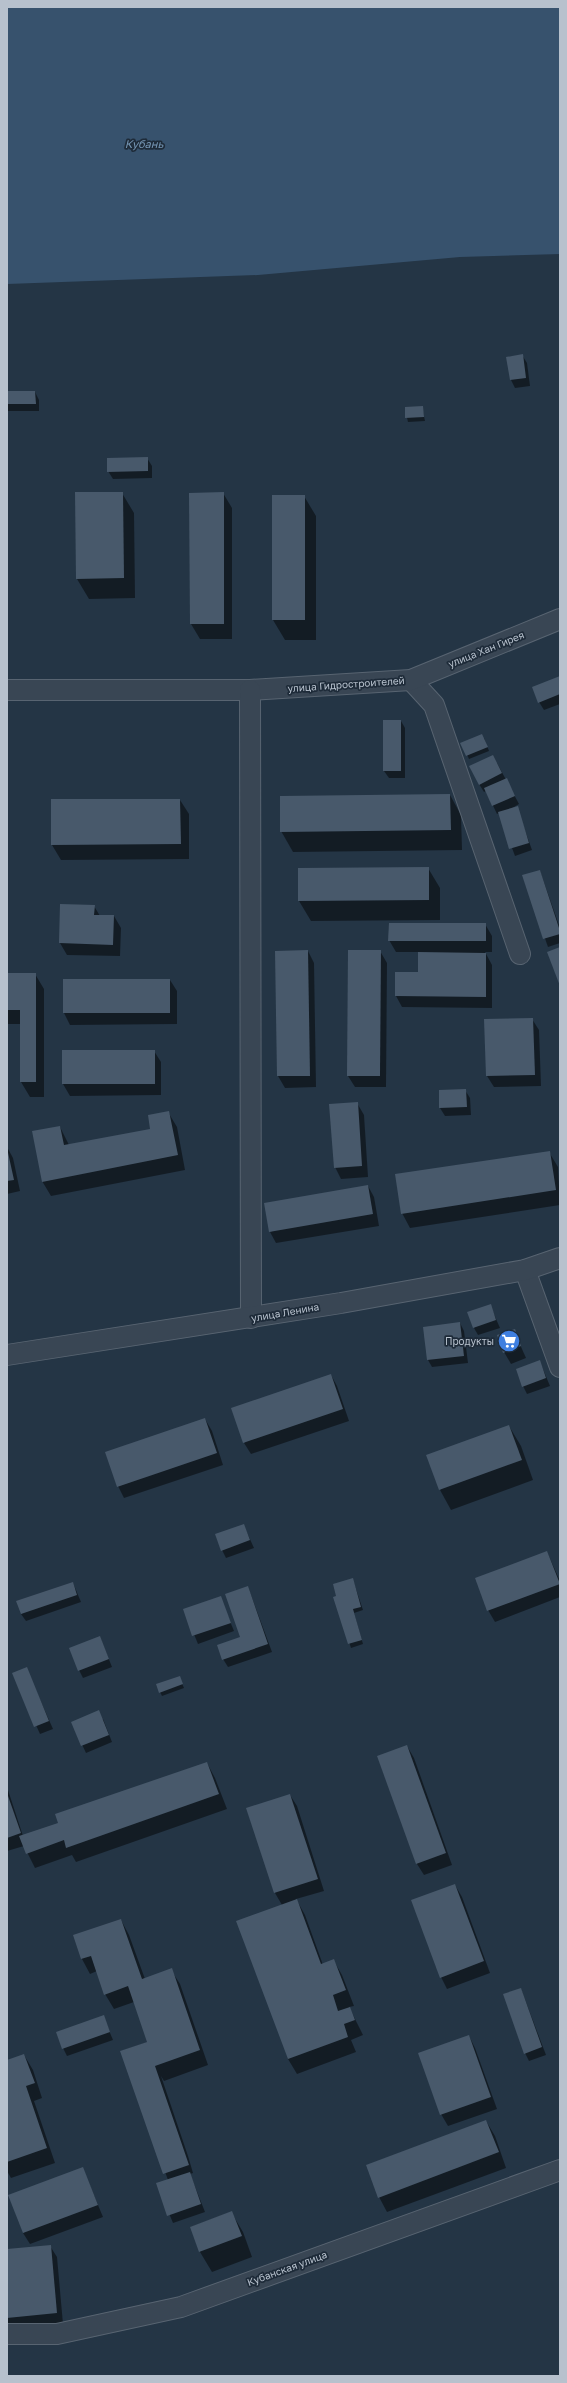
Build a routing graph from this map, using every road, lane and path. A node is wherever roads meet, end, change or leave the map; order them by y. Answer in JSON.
{"nodes":[{"id":1,"x":560,"y":619,"type":"edge"},
{"id":2,"x":412,"y":680,"type":"junction"},
{"id":3,"x":7,"y":690,"type":"edge"},
{"id":4,"x":250,"y":690,"type":"junction"},
{"id":5,"x":520,"y":954,"type":"dead end"},
{"id":6,"x":560,"y":1258,"type":"edge"},
{"id":7,"x":525,"y":1270,"type":"junction"},
{"id":8,"x":251,"y":1318,"type":"junction"},
{"id":9,"x":7,"y":1355,"type":"edge"},
{"id":10,"x":560,"y":1367,"type":"edge"},
{"id":11,"x":560,"y":2170,"type":"edge"},
{"id":12,"x":7,"y":2334,"type":"edge"}],
"edges":[{"from":1,"to":2,"type":"street","name":"улица Хан Гирея"},
{"from":2,"to":4,"type":"street","name":"улица Гидростроителей"},
{"from":2,"to":5,"type":"street","name":"улица Гидростроителей"},
{"from":3,"to":4,"type":"street","name":"улица Гидростроителей"},
{"from":4,"to":8,"type":"street"},
{"from":6,"to":7,"type":"street","name":"улица Ленина"},
{"from":7,"to":8,"type":"street","name":"улица Ленина"},
{"from":7,"to":10,"type":"street"},
{"from":8,"to":9,"type":"street","name":"улица Ленина"},
{"from":11,"to":12,"type":"street","name":"Кубанская улица"}]}
